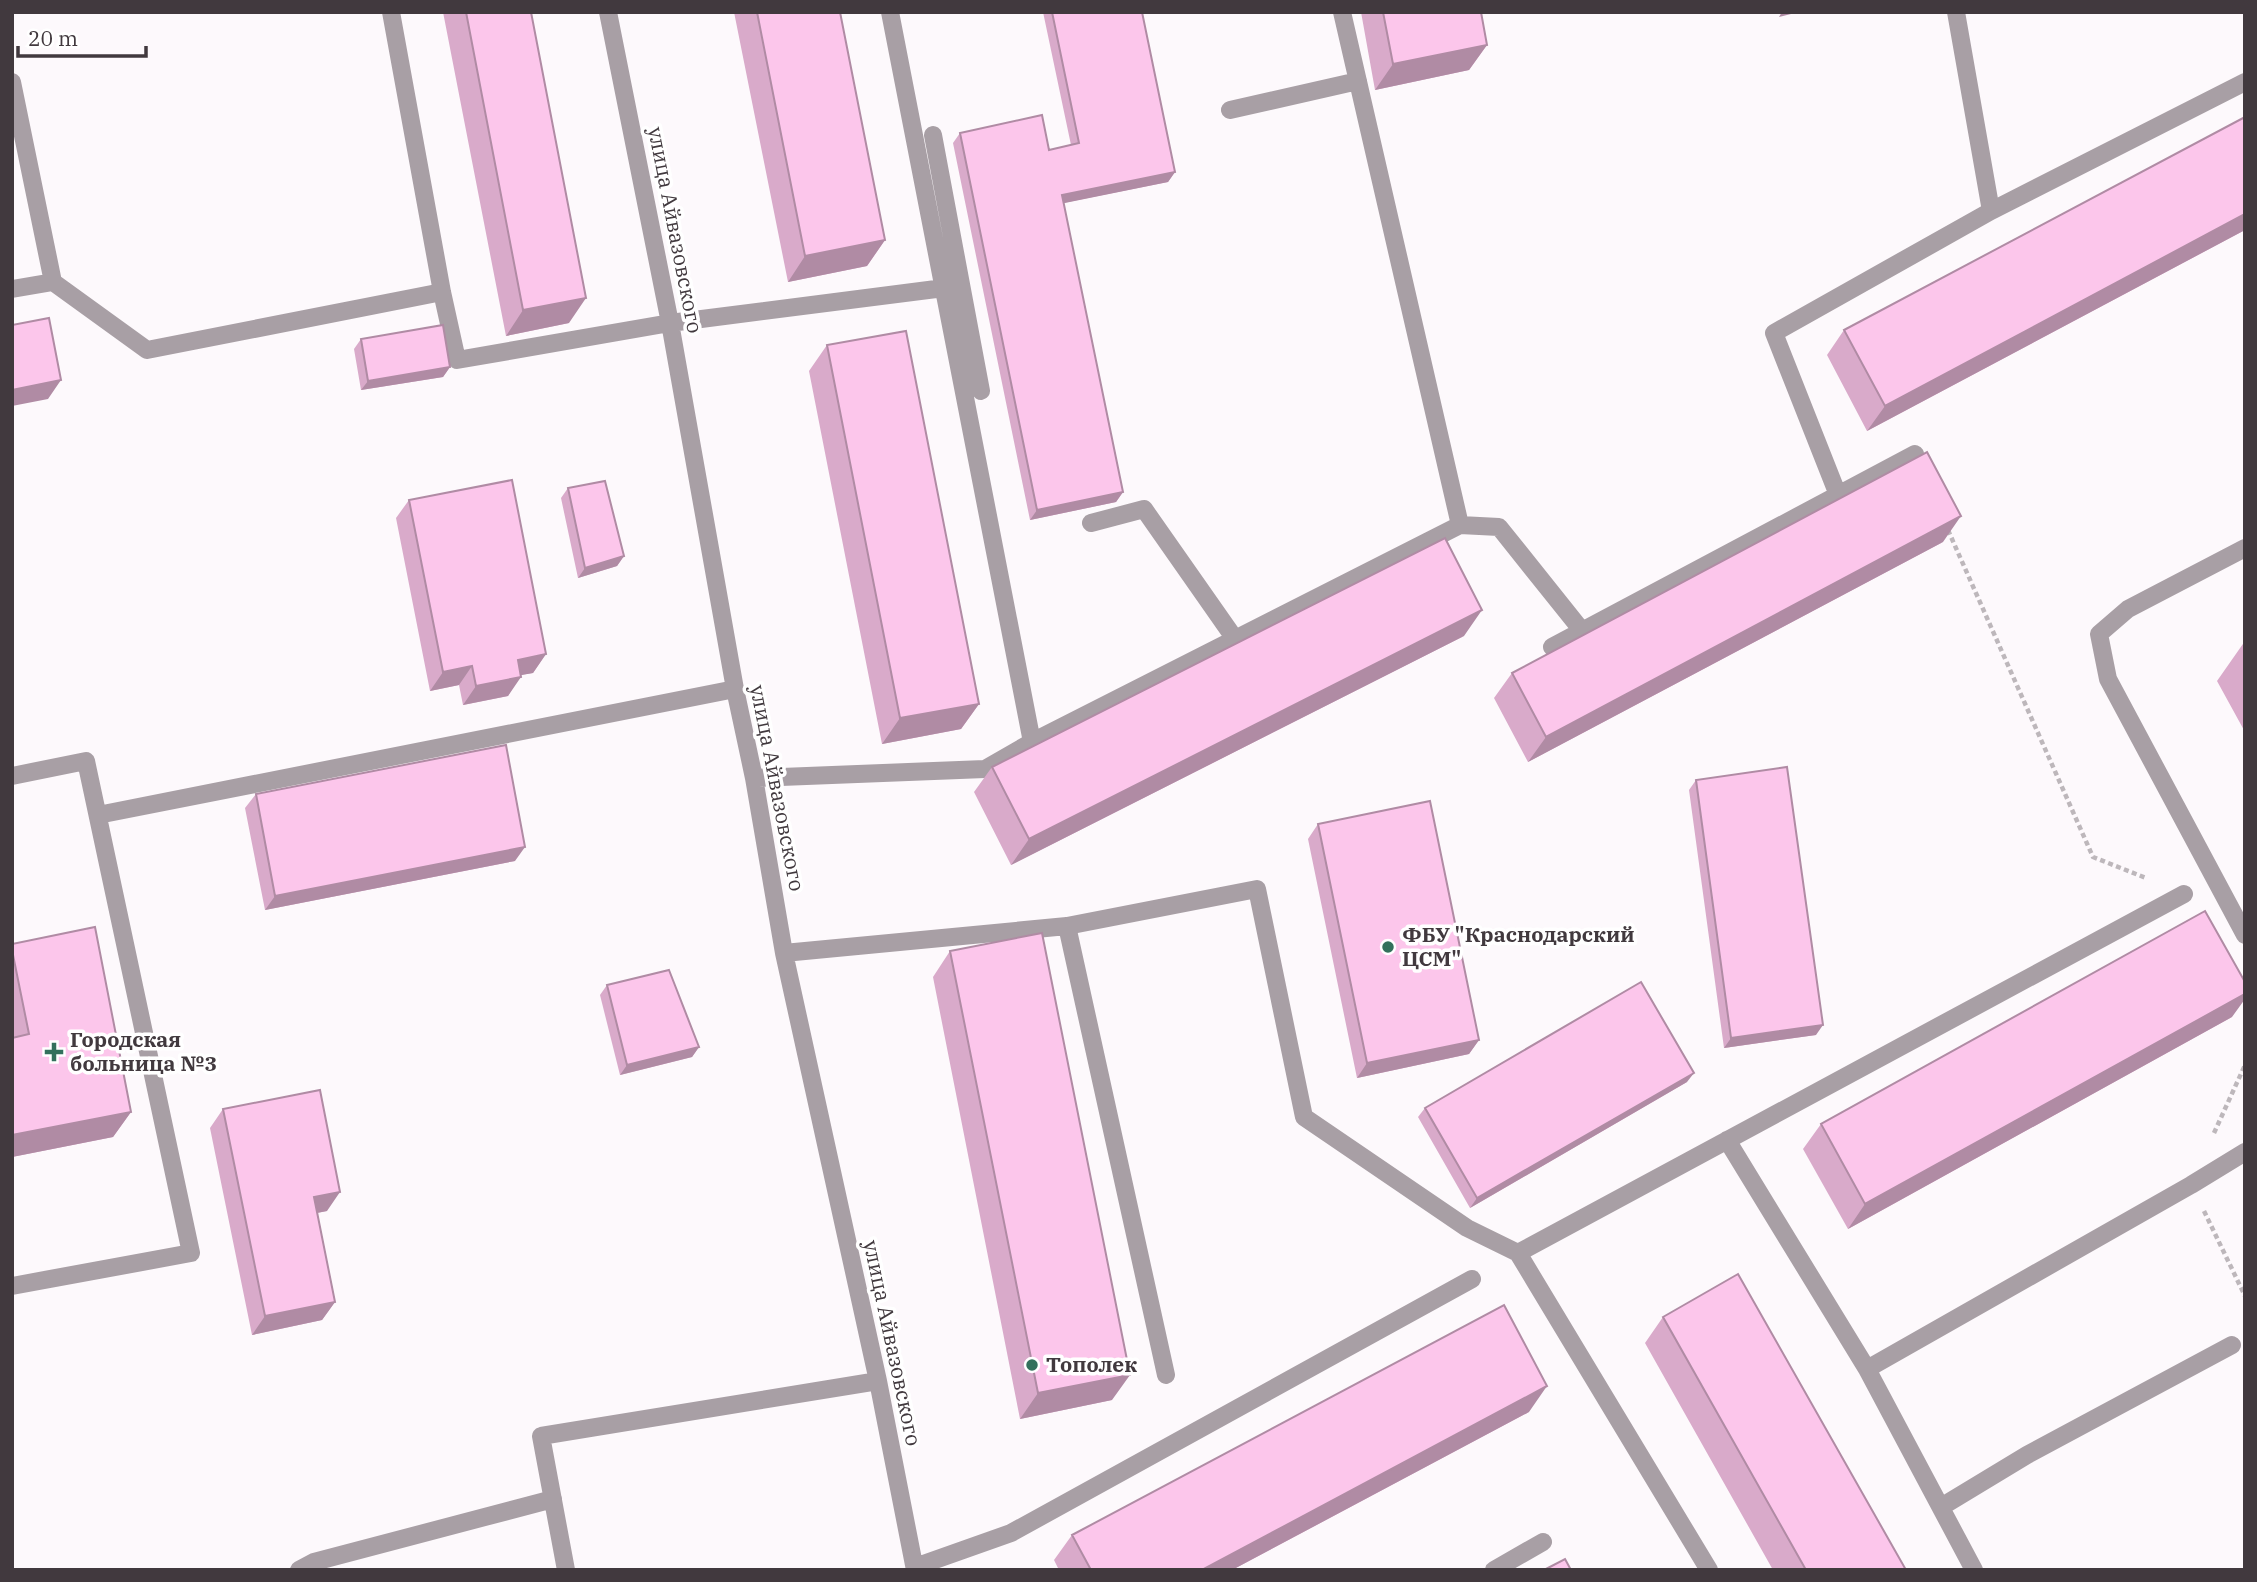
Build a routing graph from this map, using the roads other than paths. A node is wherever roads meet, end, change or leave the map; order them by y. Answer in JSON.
{"nodes":[{"id":1,"x":391,"y":12,"type":"edge"},
{"id":2,"x":608,"y":12,"type":"edge"},
{"id":3,"x":890,"y":12,"type":"edge"},
{"id":4,"x":1342,"y":12,"type":"edge"},
{"id":5,"x":1956,"y":12,"type":"edge"},
{"id":6,"x":12,"y":82,"type":"edge"},
{"id":7,"x":1358,"y":82,"type":"junction"},
{"id":8,"x":2245,"y":82,"type":"edge"},
{"id":9,"x":1230,"y":110,"type":"dead end"},
{"id":10,"x":933,"y":135,"type":"dead end"},
{"id":11,"x":1991,"y":211,"type":"junction"},
{"id":12,"x":53,"y":282,"type":"junction"},
{"id":13,"x":944,"y":288,"type":"junction"},
{"id":14,"x":12,"y":289,"type":"edge"},
{"id":15,"x":442,"y":292,"type":"junction"},
{"id":16,"x":670,"y":323,"type":"junction"},
{"id":17,"x":981,"y":391,"type":"dead end"},
{"id":18,"x":1915,"y":454,"type":"dead end"},
{"id":19,"x":1838,"y":495,"type":"junction"},
{"id":20,"x":1091,"y":523,"type":"dead end"},
{"id":21,"x":1460,"y":525,"type":"junction"},
{"id":22,"x":2245,"y":548,"type":"edge"},
{"id":23,"x":1583,"y":632,"type":"junction"},
{"id":24,"x":1235,"y":639,"type":"junction"},
{"id":25,"x":1552,"y":648,"type":"edge"},
{"id":26,"x":735,"y":689,"type":"junction"},
{"id":27,"x":1032,"y":742,"type":"junction"},
{"id":28,"x":12,"y":776,"type":"edge"},
{"id":29,"x":754,"y":778,"type":"junction"},
{"id":30,"x":98,"y":815,"type":"junction"},
{"id":31,"x":2185,"y":894,"type":"road end"},
{"id":32,"x":1067,"y":926,"type":"junction"},
{"id":33,"x":2245,"y":935,"type":"edge"},
{"id":34,"x":784,"y":953,"type":"junction"},
{"id":35,"x":1727,"y":1140,"type":"junction"},
{"id":36,"x":2245,"y":1152,"type":"edge"},
{"id":37,"x":1518,"y":1253,"type":"junction"},
{"id":38,"x":1472,"y":1279,"type":"dead end"},
{"id":39,"x":12,"y":1286,"type":"edge"},
{"id":40,"x":2232,"y":1345,"type":"dead end"},
{"id":41,"x":1867,"y":1369,"type":"junction"},
{"id":42,"x":1166,"y":1375,"type":"dead end"},
{"id":43,"x":878,"y":1381,"type":"junction"},
{"id":44,"x":553,"y":1499,"type":"junction"},
{"id":45,"x":1941,"y":1507,"type":"junction"},
{"id":46,"x":1543,"y":1542,"type":"dead end"},
{"id":47,"x":310,"y":1567,"type":"edge"},
{"id":48,"x":915,"y":1568,"type":"edge"},
{"id":49,"x":566,"y":1570,"type":"edge"},
{"id":50,"x":1494,"y":1570,"type":"edge"},
{"id":51,"x":1709,"y":1570,"type":"edge"},
{"id":52,"x":1974,"y":1570,"type":"edge"}],
"edges":[{"from":1,"to":15,"type":"street"},
{"from":2,"to":16,"type":"street","name":"улица Айвазовского"},
{"from":3,"to":13,"type":"street"},
{"from":4,"to":7,"type":"street"},
{"from":5,"to":11,"type":"street"},
{"from":6,"to":12,"type":"street"},
{"from":7,"to":9,"type":"street"},
{"from":7,"to":21,"type":"street"},
{"from":8,"to":11,"type":"street"},
{"from":10,"to":17,"type":"street"},
{"from":11,"to":19,"type":"street"},
{"from":12,"to":14,"type":"street"},
{"from":12,"to":15,"type":"street"},
{"from":13,"to":16,"type":"street"},
{"from":13,"to":27,"type":"street"},
{"from":15,"to":16,"type":"street"},
{"from":16,"to":26,"type":"street","name":"улица Айвазовского"},
{"from":18,"to":19,"type":"street"},
{"from":19,"to":23,"type":"street"},
{"from":20,"to":24,"type":"street"},
{"from":21,"to":23,"type":"street"},
{"from":21,"to":24,"type":"street"},
{"from":22,"to":33,"type":"street"},
{"from":23,"to":25,"type":"street"},
{"from":24,"to":27,"type":"street"},
{"from":26,"to":29,"type":"street","name":"улица Айвазовского"},
{"from":26,"to":30,"type":"street"},
{"from":27,"to":29,"type":"street"},
{"from":28,"to":30,"type":"street"},
{"from":29,"to":34,"type":"street","name":"улица Айвазовского"},
{"from":30,"to":39,"type":"street"},
{"from":31,"to":35,"type":"street"},
{"from":32,"to":34,"type":"street"},
{"from":32,"to":37,"type":"street"},
{"from":32,"to":42,"type":"street"},
{"from":34,"to":43,"type":"street","name":"улица Айвазовского"},
{"from":35,"to":37,"type":"street"},
{"from":35,"to":41,"type":"street"},
{"from":36,"to":41,"type":"street"},
{"from":37,"to":51,"type":"street"},
{"from":38,"to":48,"type":"street"},
{"from":40,"to":45,"type":"street"},
{"from":41,"to":45,"type":"street"},
{"from":43,"to":44,"type":"street"},
{"from":43,"to":48,"type":"street","name":"улица Айвазовского"},
{"from":44,"to":47,"type":"street"},
{"from":44,"to":49,"type":"street"},
{"from":45,"to":52,"type":"street"},
{"from":46,"to":50,"type":"street"}]}
